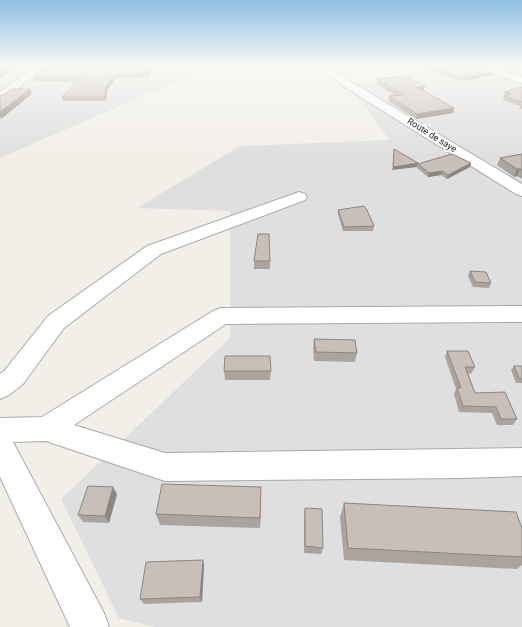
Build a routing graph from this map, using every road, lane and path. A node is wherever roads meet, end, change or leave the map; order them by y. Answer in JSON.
{"nodes":[{"id":1,"x":366,"y":95,"type":"edge"},
{"id":2,"x":522,"y":192,"type":"edge"},
{"id":3,"x":299,"y":197,"type":"dead end"},
{"id":4,"x":522,"y":314,"type":"edge"},
{"id":5,"x":0,"y":388,"type":"edge"},
{"id":6,"x":46,"y":429,"type":"junction"},
{"id":7,"x":0,"y":430,"type":"edge"},
{"id":8,"x":0,"y":446,"type":"edge"},
{"id":9,"x":522,"y":462,"type":"edge"},
{"id":10,"x":90,"y":627,"type":"edge"}],
"edges":[{"from":1,"to":2,"type":"street","name":"Route de saye"},
{"from":3,"to":5,"type":"street"},
{"from":4,"to":6,"type":"street"},
{"from":6,"to":7,"type":"street"},
{"from":6,"to":9,"type":"street"},
{"from":8,"to":10,"type":"street"}]}
